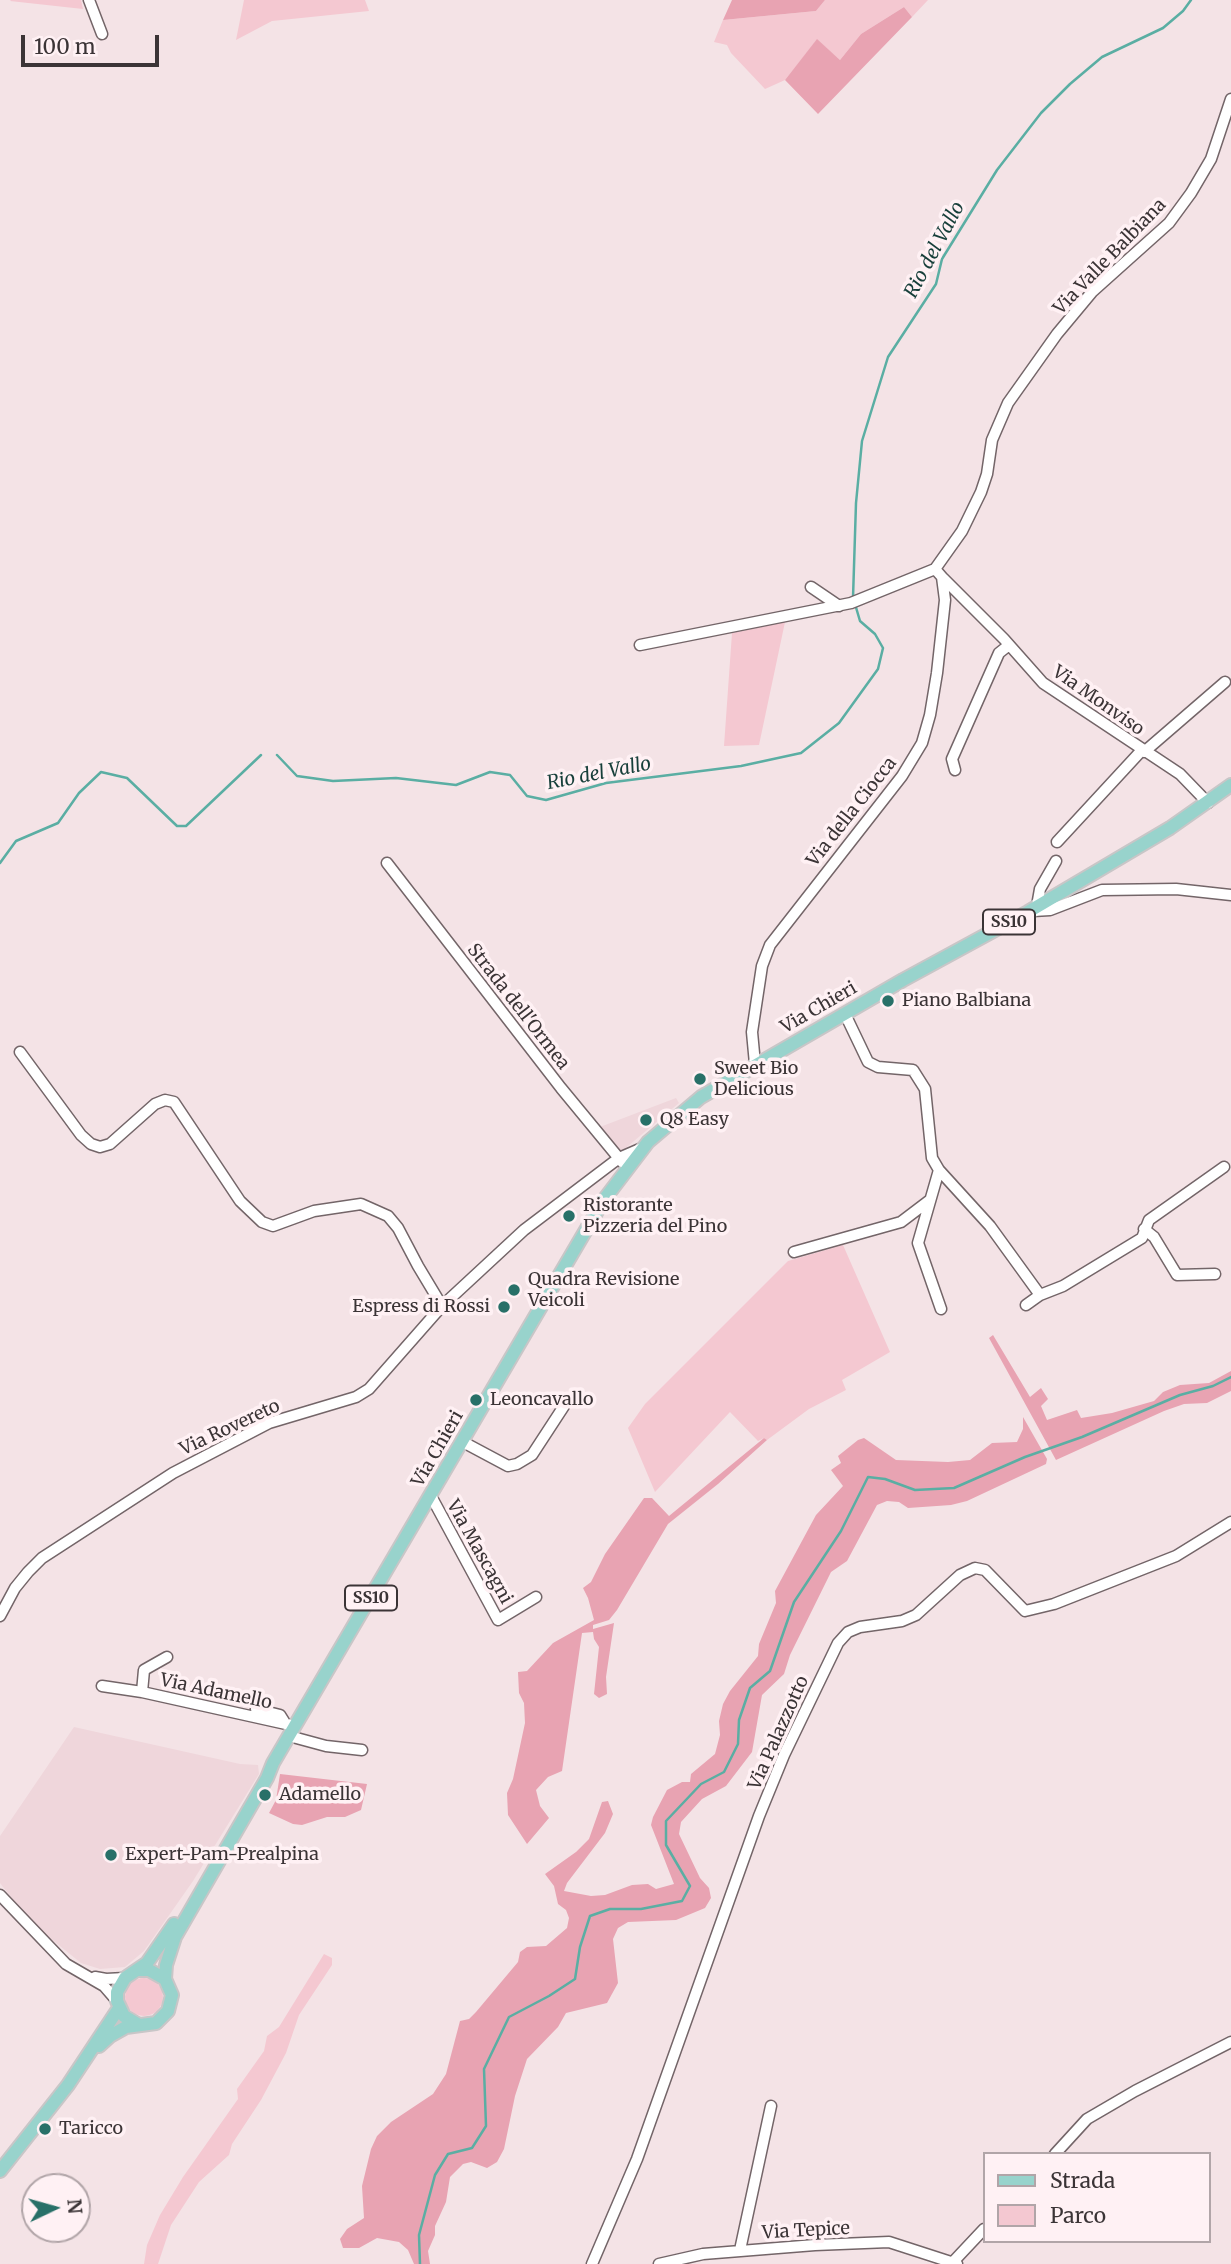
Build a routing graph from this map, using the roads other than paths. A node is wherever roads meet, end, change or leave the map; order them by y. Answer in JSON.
{"nodes":[{"id":1,"x":89,"y":0,"type":"edge"},
{"id":2,"x":102,"y":34,"type":"dead end"},
{"id":3,"x":1231,"y":99,"type":"edge"},
{"id":4,"x":939,"y":573,"type":"junction"},
{"id":5,"x":810,"y":587,"type":"dead end"},
{"id":6,"x":839,"y":606,"type":"junction"},
{"id":7,"x":640,"y":645,"type":"dead end"},
{"id":8,"x":1009,"y":645,"type":"junction"},
{"id":9,"x":1225,"y":682,"type":"dead end"},
{"id":10,"x":1143,"y":751,"type":"junction"},
{"id":11,"x":955,"y":770,"type":"dead end"},
{"id":12,"x":1231,"y":785,"type":"edge"},
{"id":13,"x":1208,"y":803,"type":"junction"},
{"id":14,"x":1057,"y":842,"type":"dead end"},
{"id":15,"x":1056,"y":861,"type":"dead end"},
{"id":16,"x":387,"y":863,"type":"dead end"},
{"id":17,"x":1231,"y":895,"type":"edge"},
{"id":18,"x":1032,"y":909,"type":"junction"},
{"id":19,"x":845,"y":1014,"type":"junction"},
{"id":20,"x":20,"y":1052,"type":"dead end"},
{"id":21,"x":755,"y":1064,"type":"junction"},
{"id":22,"x":623,"y":1163,"type":"junction"},
{"id":23,"x":1224,"y":1167,"type":"dead end"},
{"id":24,"x":939,"y":1170,"type":"junction"},
{"id":25,"x":930,"y":1200,"type":"junction"},
{"id":26,"x":1144,"y":1229,"type":"junction"},
{"id":27,"x":794,"y":1252,"type":"dead end"},
{"id":28,"x":1215,"y":1274,"type":"dead end"},
{"id":29,"x":1040,"y":1295,"type":"junction"},
{"id":30,"x":442,"y":1306,"type":"junction"},
{"id":31,"x":1026,"y":1306,"type":"dead end"},
{"id":32,"x":941,"y":1309,"type":"dead end"},
{"id":33,"x":565,"y":1406,"type":"dead end"},
{"id":34,"x":463,"y":1442,"type":"junction"},
{"id":35,"x":431,"y":1496,"type":"junction"},
{"id":36,"x":1231,"y":1522,"type":"edge"},
{"id":37,"x":536,"y":1597,"type":"dead end"},
{"id":38,"x":0,"y":1616,"type":"edge"},
{"id":39,"x":167,"y":1657,"type":"dead end"},
{"id":40,"x":102,"y":1686,"type":"dead end"},
{"id":41,"x":142,"y":1692,"type":"junction"},
{"id":42,"x":256,"y":1709,"type":"dead end"},
{"id":43,"x":290,"y":1728,"type":"junction"},
{"id":44,"x":362,"y":1750,"type":"dead end"},
{"id":45,"x":276,"y":1759,"type":"junction"},
{"id":46,"x":0,"y":1895,"type":"edge"},
{"id":47,"x":139,"y":1970,"type":"junction"},
{"id":48,"x":88,"y":1975,"type":"junction"},
{"id":49,"x":125,"y":1978,"type":"junction"},
{"id":50,"x":165,"y":1979,"type":"junction"},
{"id":51,"x":118,"y":2004,"type":"junction"},
{"id":52,"x":139,"y":2025,"type":"junction"},
{"id":53,"x":1231,"y":2042,"type":"edge"},
{"id":54,"x":86,"y":2058,"type":"junction"},
{"id":55,"x":771,"y":2106,"type":"dead end"},
{"id":56,"x":1057,"y":2152,"type":"edge"},
{"id":57,"x":0,"y":2171,"type":"edge"},
{"id":58,"x":982,"y":2231,"type":"edge"},
{"id":59,"x":740,"y":2250,"type":"junction"},
{"id":60,"x":955,"y":2263,"type":"edge"},
{"id":61,"x":592,"y":2264,"type":"edge"},
{"id":62,"x":659,"y":2264,"type":"edge"}],
"edges":[{"from":1,"to":2,"type":"street"},
{"from":3,"to":4,"type":"street","name":"Via Valle Balbiana"},
{"from":4,"to":6,"type":"street"},
{"from":4,"to":8,"type":"street","name":"Via Monviso"},
{"from":4,"to":21,"type":"street","name":"Via della Ciocca"},
{"from":5,"to":6,"type":"street"},
{"from":6,"to":7,"type":"street"},
{"from":8,"to":10,"type":"street","name":"Via Monviso"},
{"from":8,"to":11,"type":"street"},
{"from":9,"to":10,"type":"street","name":"Via Monviso"},
{"from":10,"to":13,"type":"street","name":"Via Monviso"},
{"from":10,"to":14,"type":"street","name":"Via Monviso"},
{"from":12,"to":13,"type":"main road","name":"Via Chieri","number":"SS10"},
{"from":13,"to":18,"type":"main road","name":"Via Chieri","number":"SS10"},
{"from":15,"to":18,"type":"street"},
{"from":16,"to":22,"type":"street","name":"Strada dell'Ormea"},
{"from":17,"to":18,"type":"street"},
{"from":18,"to":19,"type":"main road","name":"Via Chieri","number":"SS10"},
{"from":19,"to":21,"type":"main road","name":"Via Chieri","number":"SS10"},
{"from":19,"to":24,"type":"street"},
{"from":20,"to":30,"type":"street"},
{"from":21,"to":22,"type":"main road","name":"Via Chieri","number":"SS10"},
{"from":22,"to":30,"type":"street","name":"Via Rovereto"},
{"from":22,"to":34,"type":"main road","name":"Via Chieri","number":"SS10"},
{"from":23,"to":26,"type":"street"},
{"from":24,"to":25,"type":"street"},
{"from":24,"to":29,"type":"street"},
{"from":25,"to":27,"type":"street"},
{"from":25,"to":32,"type":"street"},
{"from":26,"to":28,"type":"street"},
{"from":26,"to":29,"type":"street"},
{"from":29,"to":31,"type":"street"},
{"from":30,"to":38,"type":"street","name":"Via Rovereto"},
{"from":33,"to":34,"type":"street"},
{"from":34,"to":35,"type":"main road","name":"Via Chieri","number":"SS10"},
{"from":35,"to":37,"type":"street","name":"Via Mascagni"},
{"from":35,"to":43,"type":"main road","name":"Via Chieri","number":"SS10"},
{"from":36,"to":61,"type":"street","name":"Via Palazzotto"},
{"from":39,"to":41,"type":"street","name":"Via Adamello"},
{"from":40,"to":41,"type":"street","name":"Via Adamello"},
{"from":41,"to":43,"type":"street","name":"Via Adamello"},
{"from":42,"to":43,"type":"street","name":"Via Adamello"},
{"from":43,"to":44,"type":"street"},
{"from":43,"to":45,"type":"main road","name":"Via Chieri","number":"SS10"},
{"from":45,"to":47,"type":"main road","name":"Via Chieri","number":"SS10"},
{"from":45,"to":50,"type":"main road","name":"Via Chieri","number":"SS10"},
{"from":46,"to":48,"type":"street"},
{"from":47,"to":49,"type":"main road","name":"Via Chieri","number":"SS10"},
{"from":47,"to":50,"type":"main road"},
{"from":48,"to":49,"type":"street"},
{"from":48,"to":51,"type":"street"},
{"from":49,"to":51,"type":"main road"},
{"from":50,"to":52,"type":"main road","name":"Via Chieri","number":"SS10"},
{"from":51,"to":52,"type":"main road"},
{"from":51,"to":54,"type":"main road"},
{"from":52,"to":54,"type":"main road","name":"Via Chieri"},
{"from":53,"to":56,"type":"street"},
{"from":54,"to":57,"type":"main road"},
{"from":55,"to":59,"type":"street"},
{"from":58,"to":60,"type":"street","name":"Via Tepice"},
{"from":59,"to":60,"type":"street","name":"Via Tepice"},
{"from":59,"to":62,"type":"street","name":"Via Tepice"}]}
